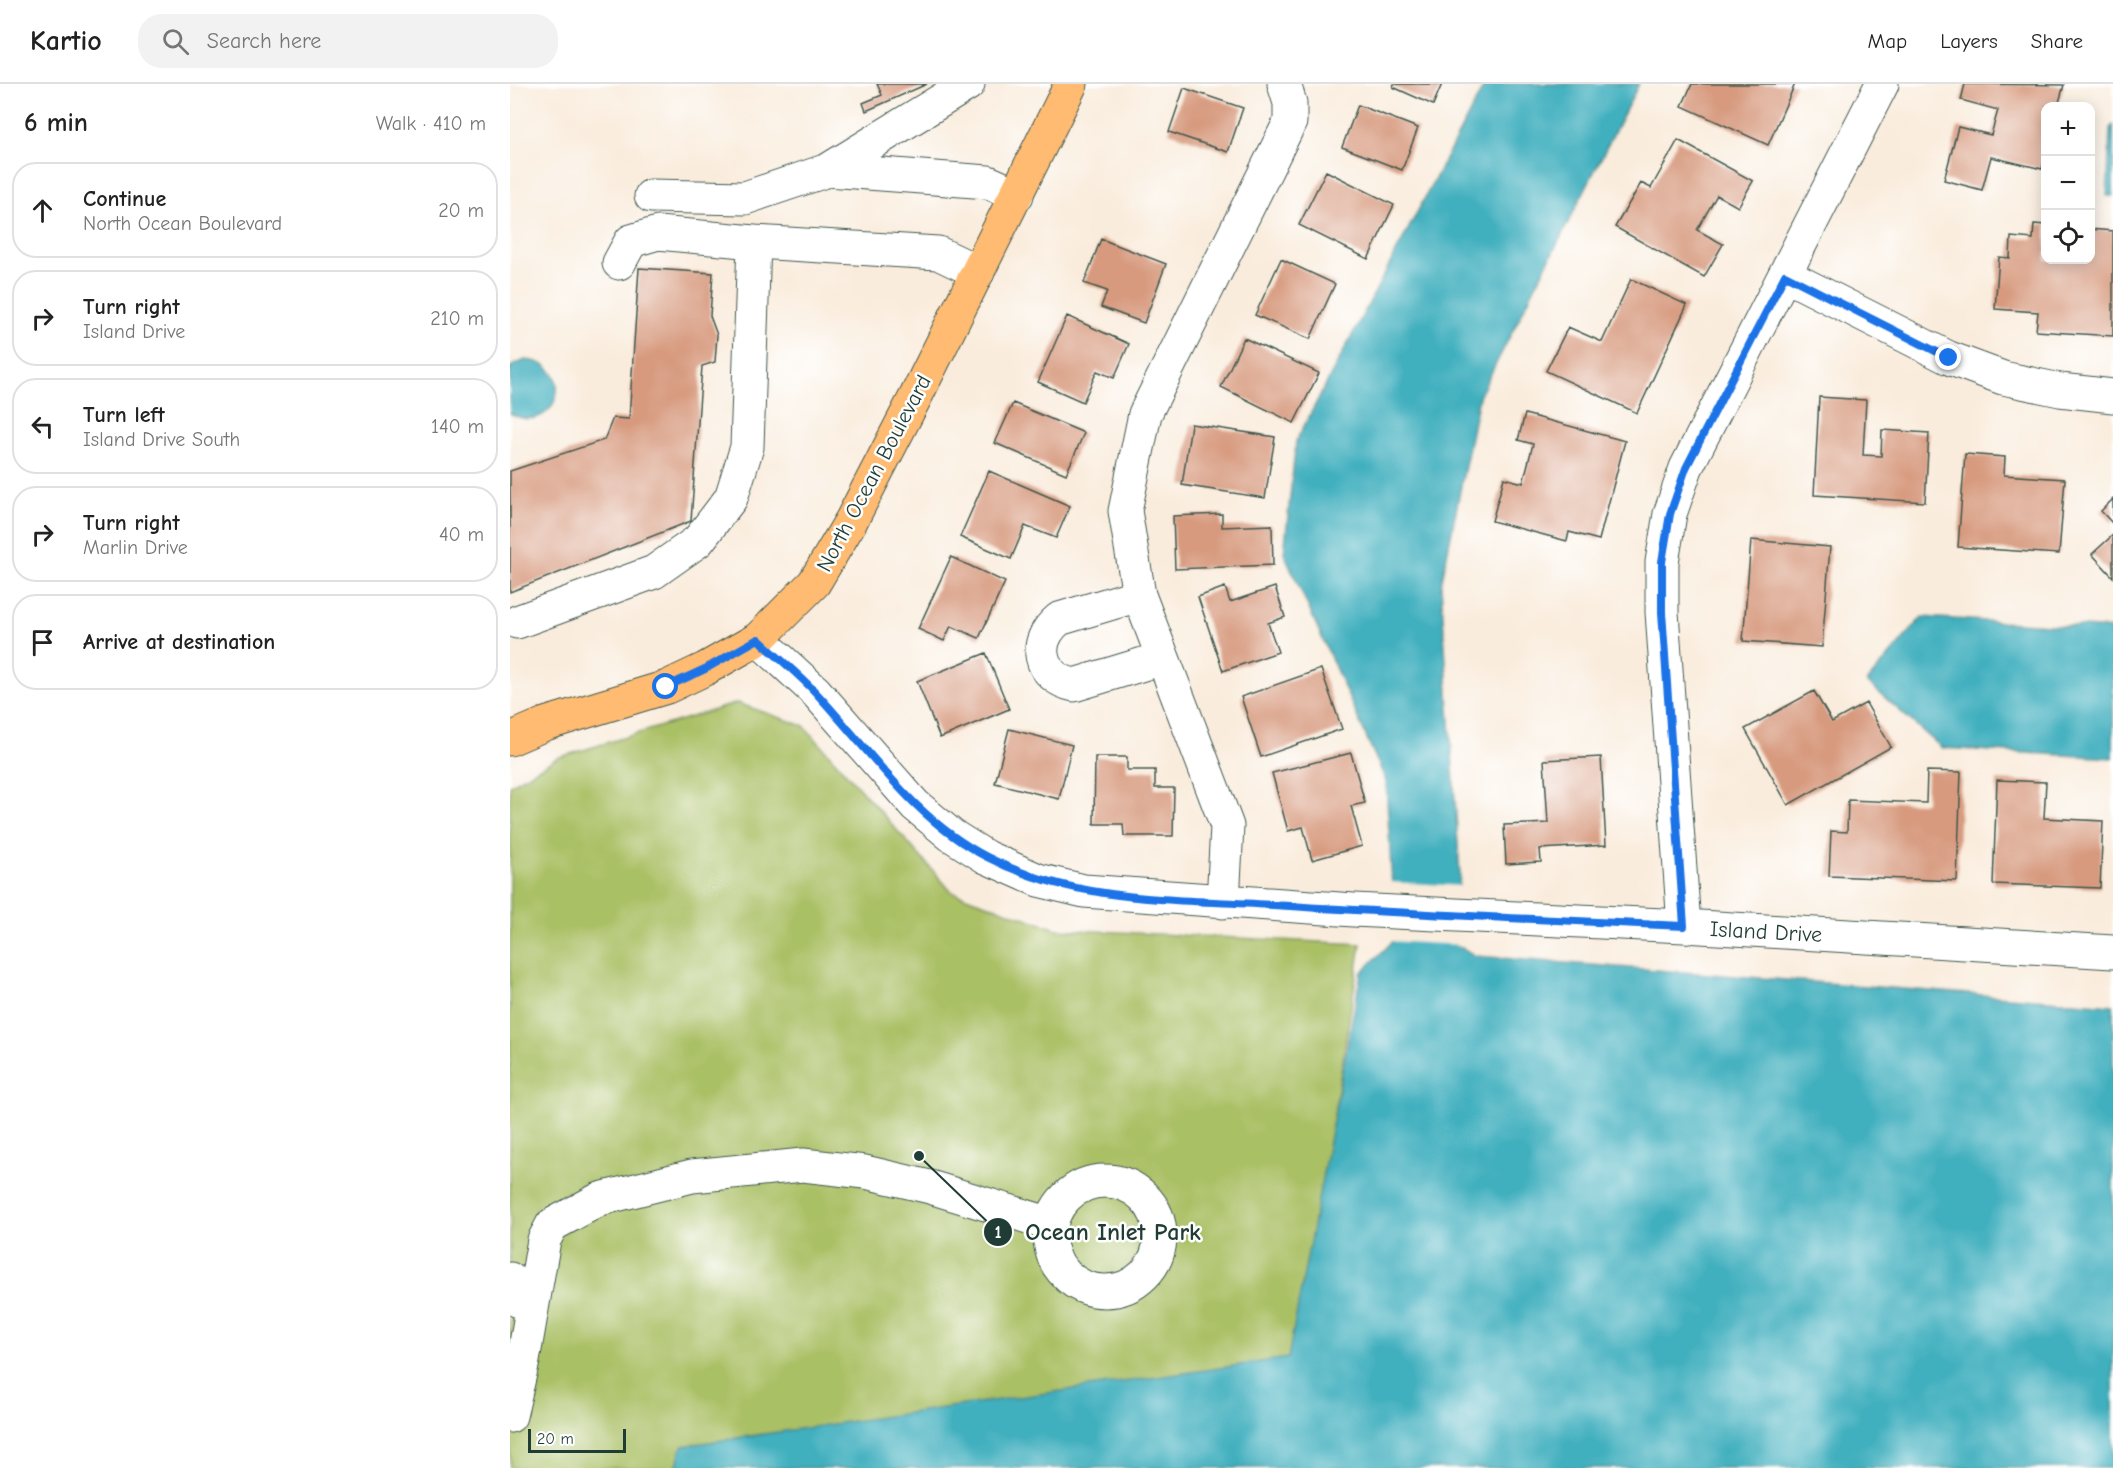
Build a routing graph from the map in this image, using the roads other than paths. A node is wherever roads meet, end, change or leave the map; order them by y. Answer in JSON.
{"nodes":[{"id":1,"x":968,"y":84,"type":"edge"},
{"id":2,"x":1071,"y":84,"type":"edge"},
{"id":3,"x":1284,"y":84,"type":"edge"},
{"id":4,"x":1882,"y":84,"type":"edge"},
{"id":5,"x":828,"y":170,"type":"junction"},
{"id":6,"x":1017,"y":195,"type":"junction"},
{"id":7,"x":651,"y":196,"type":"dead end"},
{"id":8,"x":754,"y":242,"type":"junction"},
{"id":9,"x":619,"y":263,"type":"dead end"},
{"id":10,"x":978,"y":272,"type":"junction"},
{"id":11,"x":1785,"y":275,"type":"junction"},
{"id":12,"x":2113,"y":396,"type":"edge"},
{"id":13,"x":1139,"y":595,"type":"junction"},
{"id":14,"x":518,"y":622,"type":"dead end"},
{"id":15,"x":758,"y":639,"type":"junction"},
{"id":16,"x":1163,"y":658,"type":"junction"},
{"id":17,"x":510,"y":740,"type":"edge"},
{"id":18,"x":1223,"y":902,"type":"junction"},
{"id":19,"x":1684,"y":926,"type":"junction"},
{"id":20,"x":2113,"y":952,"type":"edge"},
{"id":21,"x":1051,"y":1224,"type":"dead end"},
{"id":22,"x":518,"y":1298,"type":"edge"},
{"id":23,"x":510,"y":1416,"type":"edge"}],
"edges":[{"from":1,"to":5,"type":"street"},
{"from":2,"to":6,"type":"main road","name":"North Ocean Boulevard"},
{"from":3,"to":13,"type":"street"},
{"from":4,"to":11,"type":"street"},
{"from":5,"to":6,"type":"street"},
{"from":5,"to":7,"type":"street"},
{"from":6,"to":10,"type":"main road","name":"North Ocean Boulevard"},
{"from":8,"to":9,"type":"street"},
{"from":8,"to":10,"type":"street"},
{"from":8,"to":14,"type":"street"},
{"from":10,"to":15,"type":"main road","name":"North Ocean Boulevard"},
{"from":11,"to":12,"type":"street"},
{"from":11,"to":19,"type":"street"},
{"from":13,"to":16,"type":"street"},
{"from":13,"to":16,"type":"street"},
{"from":15,"to":17,"type":"main road","name":"North Ocean Boulevard"},
{"from":15,"to":18,"type":"street","name":"Island Drive"},
{"from":16,"to":18,"type":"street"},
{"from":18,"to":19,"type":"street","name":"Island Drive"},
{"from":19,"to":20,"type":"street","name":"Island Drive"},
{"from":21,"to":22,"type":"street"},
{"from":22,"to":23,"type":"street"}]}
